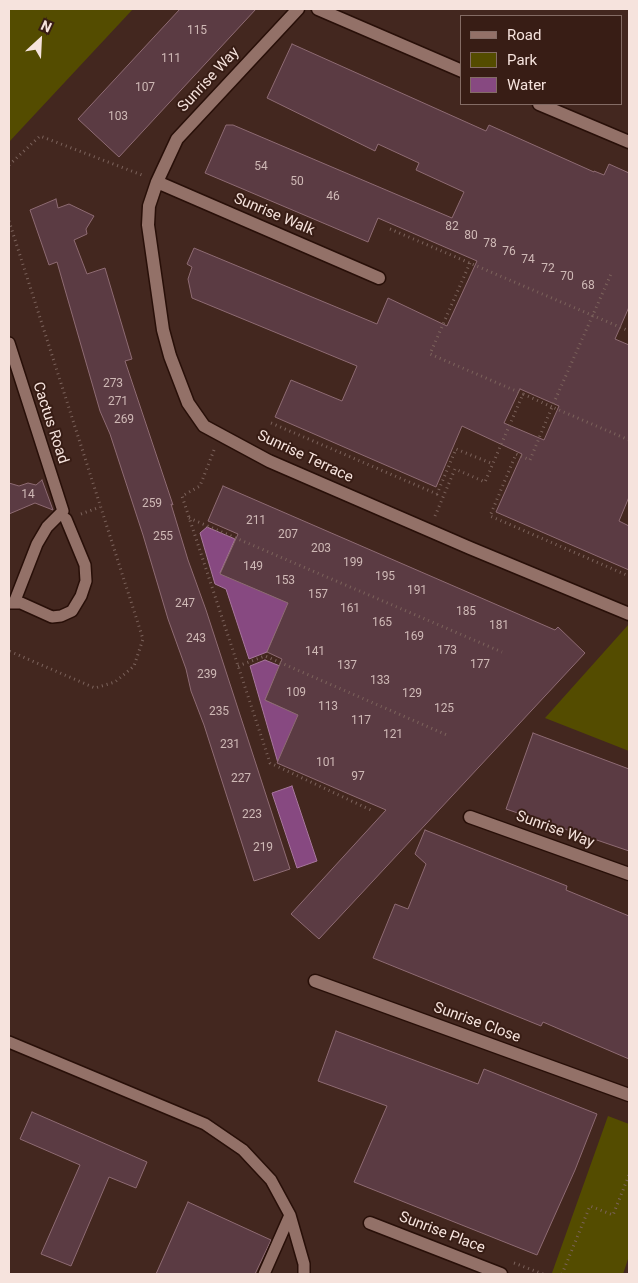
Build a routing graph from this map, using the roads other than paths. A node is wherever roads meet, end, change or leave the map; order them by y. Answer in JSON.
{"nodes":[{"id":1,"x":298,"y":9,"type":"edge"},
{"id":2,"x":318,"y":9,"type":"edge"},
{"id":3,"x":460,"y":70,"type":"edge"},
{"id":4,"x":541,"y":105,"type":"edge"},
{"id":5,"x":629,"y":142,"type":"edge"},
{"id":6,"x":157,"y":182,"type":"junction"},
{"id":7,"x":379,"y":278,"type":"dead end"},
{"id":8,"x":9,"y":343,"type":"edge"},
{"id":9,"x":65,"y":515,"type":"junction"},
{"id":10,"x":11,"y":603,"type":"edge"},
{"id":11,"x":629,"y":614,"type":"edge"},
{"id":12,"x":470,"y":816,"type":"dead end"},
{"id":13,"x":629,"y":874,"type":"edge"},
{"id":14,"x":314,"y":981,"type":"dead end"},
{"id":15,"x":9,"y":1042,"type":"edge"},
{"id":16,"x":629,"y":1096,"type":"edge"},
{"id":17,"x":290,"y":1215,"type":"junction"},
{"id":18,"x":370,"y":1223,"type":"dead end"},
{"id":19,"x":264,"y":1274,"type":"edge"},
{"id":20,"x":304,"y":1274,"type":"edge"},
{"id":21,"x":501,"y":1274,"type":"edge"}],
"edges":[{"from":1,"to":6,"type":"street","name":"Sunrise Way"},
{"from":2,"to":3,"type":"street"},
{"from":4,"to":5,"type":"street"},
{"from":6,"to":7,"type":"street","name":"Sunrise Walk"},
{"from":6,"to":11,"type":"street","name":"Sunrise Terrace"},
{"from":8,"to":9,"type":"lane","name":"Cactus Road"},
{"from":9,"to":10,"type":"lane"},
{"from":9,"to":10,"type":"lane","name":"Cactus Road"},
{"from":12,"to":13,"type":"street","name":"Sunrise Way"},
{"from":14,"to":16,"type":"street","name":"Sunrise Close"},
{"from":15,"to":17,"type":"lane"},
{"from":17,"to":19,"type":"lane"},
{"from":17,"to":20,"type":"lane"},
{"from":18,"to":21,"type":"street","name":"Sunrise Place"}]}
